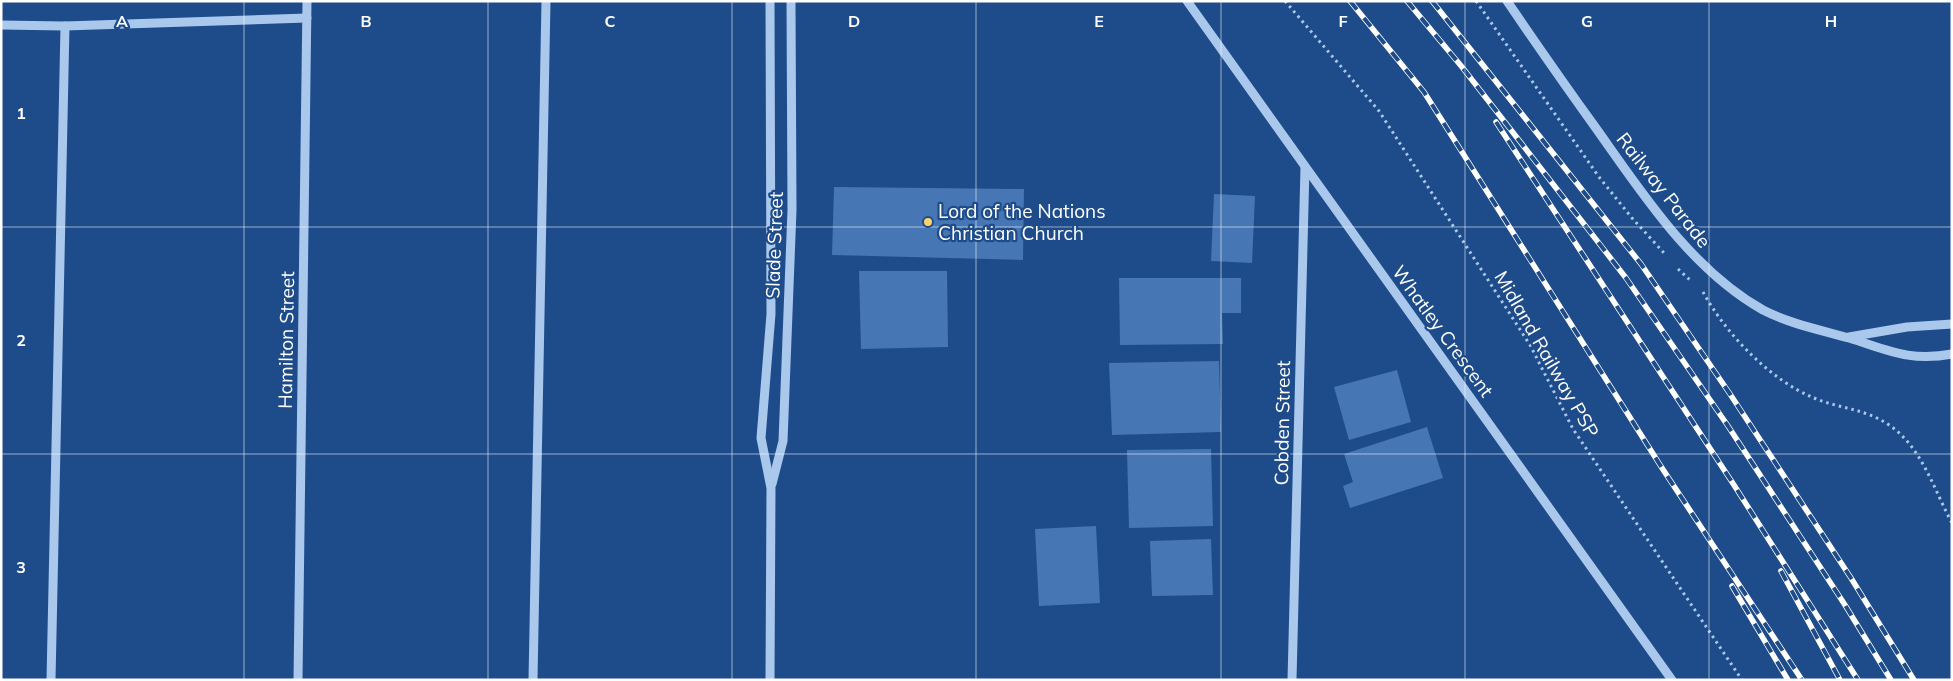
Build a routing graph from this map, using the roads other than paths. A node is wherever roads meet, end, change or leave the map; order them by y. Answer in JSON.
{"nodes":[{"id":1,"x":307,"y":1,"type":"edge"},
{"id":2,"x":546,"y":1,"type":"edge"},
{"id":3,"x":770,"y":1,"type":"edge"},
{"id":4,"x":791,"y":1,"type":"edge"},
{"id":5,"x":1187,"y":1,"type":"edge"},
{"id":6,"x":1507,"y":1,"type":"edge"},
{"id":7,"x":307,"y":18,"type":"junction"},
{"id":8,"x":1,"y":25,"type":"edge"},
{"id":9,"x":65,"y":26,"type":"junction"},
{"id":10,"x":1305,"y":167,"type":"junction"},
{"id":11,"x":1952,"y":324,"type":"edge"},
{"id":12,"x":1847,"y":338,"type":"junction"},
{"id":13,"x":1952,"y":354,"type":"edge"},
{"id":14,"x":771,"y":488,"type":"junction"},
{"id":15,"x":51,"y":680,"type":"edge"},
{"id":16,"x":298,"y":680,"type":"edge"},
{"id":17,"x":533,"y":680,"type":"edge"},
{"id":18,"x":770,"y":680,"type":"edge"},
{"id":19,"x":1292,"y":680,"type":"edge"},
{"id":20,"x":1672,"y":680,"type":"edge"}],
"edges":[{"from":1,"to":7,"type":"street","name":"Hamilton Street"},
{"from":2,"to":17,"type":"street"},
{"from":3,"to":14,"type":"street","name":"Slade Street"},
{"from":4,"to":14,"type":"street","name":"Slade Street"},
{"from":5,"to":10,"type":"street","name":"Whatley Crescent"},
{"from":6,"to":12,"type":"street","name":"Railway Parade"},
{"from":7,"to":9,"type":"street"},
{"from":7,"to":16,"type":"street","name":"Hamilton Street"},
{"from":8,"to":9,"type":"street"},
{"from":9,"to":15,"type":"street"},
{"from":10,"to":19,"type":"street","name":"Cobden Street"},
{"from":10,"to":20,"type":"street","name":"Whatley Crescent"},
{"from":11,"to":12,"type":"street","name":"Railway Parade"},
{"from":12,"to":13,"type":"street","name":"Railway Parade"},
{"from":14,"to":18,"type":"street","name":"Slade Street"}]}
